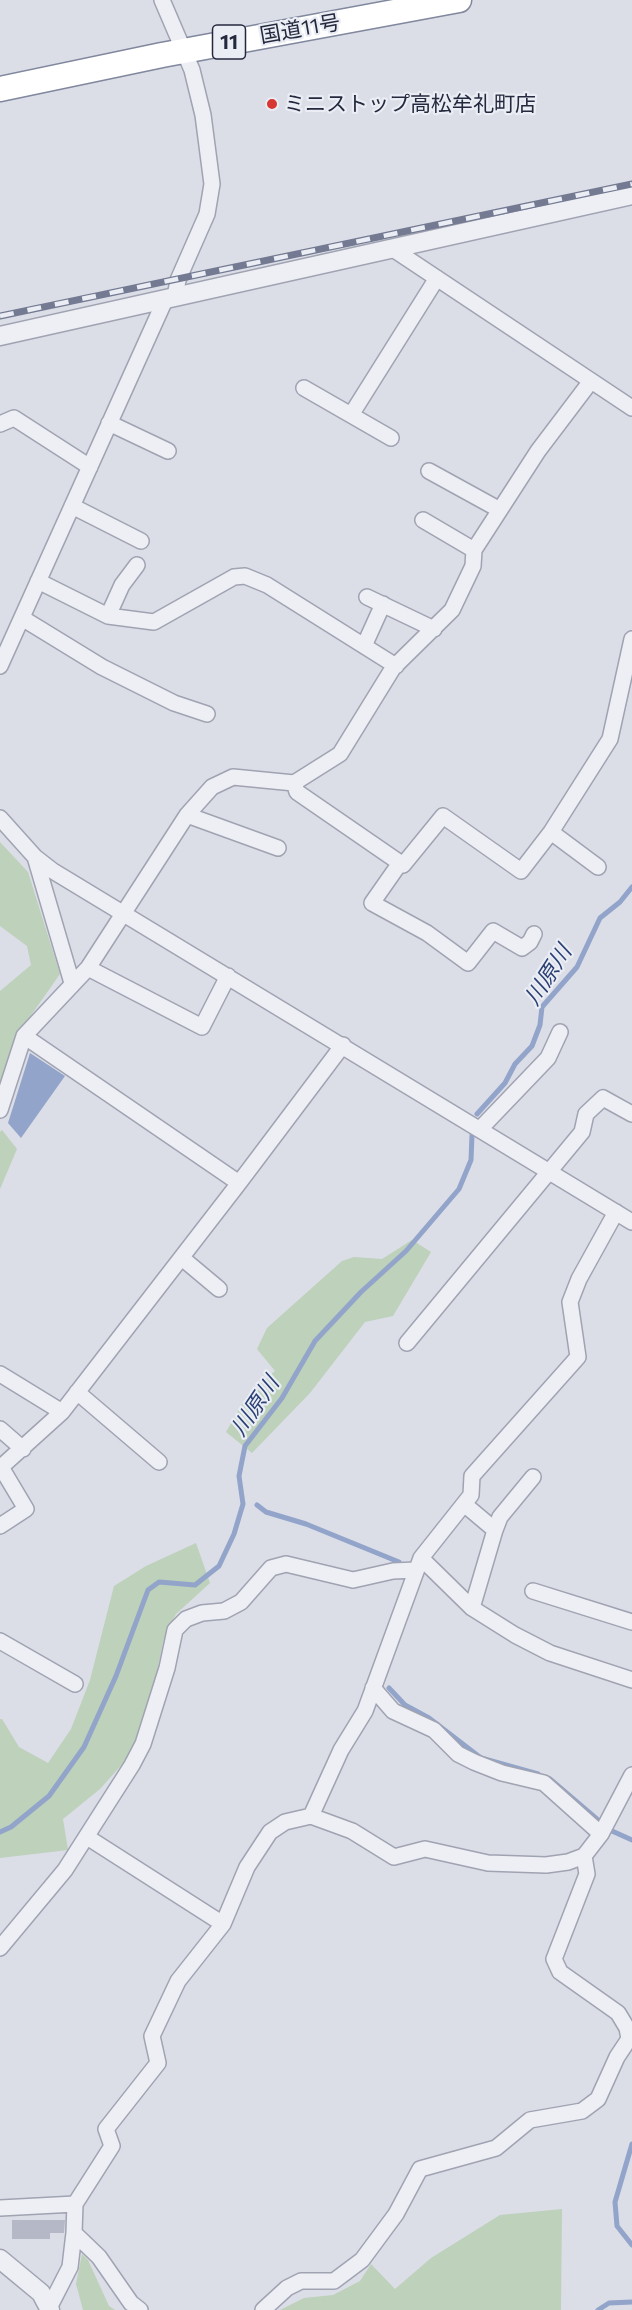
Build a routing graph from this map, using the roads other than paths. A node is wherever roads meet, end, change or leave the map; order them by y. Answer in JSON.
{"nodes":[{"id":1,"x":162,"y":0,"type":"edge"},
{"id":2,"x":459,"y":0,"type":"edge"},
{"id":3,"x":184,"y":50,"type":"junction"},
{"id":4,"x":0,"y":89,"type":"edge"},
{"id":5,"x":632,"y":195,"type":"edge"},
{"id":6,"x":393,"y":249,"type":"junction"},
{"id":7,"x":437,"y":278,"type":"junction"},
{"id":8,"x":170,"y":298,"type":"junction"},
{"id":9,"x":0,"y":336,"type":"edge"},
{"id":10,"x":591,"y":381,"type":"junction"},
{"id":11,"x":304,"y":388,"type":"dead end"},
{"id":12,"x":632,"y":408,"type":"edge"},
{"id":13,"x":351,"y":416,"type":"junction"},
{"id":14,"x":110,"y":423,"type":"junction"},
{"id":15,"x":0,"y":424,"type":"edge"},
{"id":16,"x":391,"y":438,"type":"dead end"},
{"id":17,"x":168,"y":451,"type":"dead end"},
{"id":18,"x":90,"y":467,"type":"junction"},
{"id":19,"x":429,"y":471,"type":"dead end"},
{"id":20,"x":72,"y":506,"type":"junction"},
{"id":21,"x":500,"y":510,"type":"junction"},
{"id":22,"x":423,"y":520,"type":"dead end"},
{"id":23,"x":141,"y":541,"type":"dead end"},
{"id":24,"x":474,"y":550,"type":"junction"},
{"id":25,"x":137,"y":565,"type":"dead end"},
{"id":26,"x":38,"y":581,"type":"junction"},
{"id":27,"x":367,"y":597,"type":"dead end"},
{"id":28,"x":382,"y":604,"type":"junction"},
{"id":29,"x":108,"y":616,"type":"junction"},
{"id":30,"x":22,"y":618,"type":"junction"},
{"id":31,"x":434,"y":629,"type":"junction"},
{"id":32,"x":632,"y":639,"type":"edge"},
{"id":33,"x":363,"y":646,"type":"junction"},
{"id":34,"x":0,"y":666,"type":"edge"},
{"id":35,"x":396,"y":666,"type":"junction"},
{"id":36,"x":207,"y":714,"type":"dead end"},
{"id":37,"x":294,"y":783,"type":"junction"},
{"id":38,"x":187,"y":815,"type":"junction"},
{"id":39,"x":0,"y":818,"type":"edge"},
{"id":40,"x":551,"y":832,"type":"junction"},
{"id":41,"x":278,"y":848,"type":"dead end"},
{"id":42,"x":36,"y":857,"type":"junction"},
{"id":43,"x":400,"y":863,"type":"junction"},
{"id":44,"x":597,"y":867,"type":"dead end"},
{"id":45,"x":125,"y":913,"type":"junction"},
{"id":46,"x":534,"y":934,"type":"dead end"},
{"id":47,"x":87,"y":968,"type":"junction"},
{"id":48,"x":228,"y":976,"type":"junction"},
{"id":49,"x":72,"y":983,"type":"junction"},
{"id":50,"x":560,"y":1032,"type":"dead end"},
{"id":51,"x":24,"y":1036,"type":"junction"},
{"id":52,"x":343,"y":1045,"type":"junction"},
{"id":53,"x":0,"y":1110,"type":"edge"},
{"id":54,"x":632,"y":1114,"type":"edge"},
{"id":55,"x":480,"y":1129,"type":"junction"},
{"id":56,"x":550,"y":1172,"type":"junction"},
{"id":57,"x":239,"y":1183,"type":"junction"},
{"id":58,"x":616,"y":1212,"type":"junction"},
{"id":59,"x":632,"y":1222,"type":"edge"},
{"id":60,"x":182,"y":1258,"type":"junction"},
{"id":61,"x":219,"y":1289,"type":"dead end"},
{"id":62,"x":407,"y":1343,"type":"dead end"},
{"id":63,"x":0,"y":1374,"type":"edge"},
{"id":64,"x":77,"y":1392,"type":"junction"},
{"id":65,"x":62,"y":1412,"type":"junction"},
{"id":66,"x":0,"y":1429,"type":"edge"},
{"id":67,"x":22,"y":1449,"type":"junction"},
{"id":68,"x":159,"y":1462,"type":"dead end"},
{"id":69,"x":1,"y":1468,"type":"edge"},
{"id":70,"x":533,"y":1477,"type":"dead end"},
{"id":71,"x":464,"y":1504,"type":"junction"},
{"id":72,"x":0,"y":1526,"type":"edge"},
{"id":73,"x":495,"y":1530,"type":"junction"},
{"id":74,"x":418,"y":1564,"type":"junction"},
{"id":75,"x":532,"y":1591,"type":"dead end"},
{"id":76,"x":472,"y":1608,"type":"junction"},
{"id":77,"x":632,"y":1622,"type":"edge"},
{"id":78,"x":0,"y":1641,"type":"edge"},
{"id":79,"x":632,"y":1680,"type":"edge"},
{"id":80,"x":75,"y":1684,"type":"dead end"},
{"id":81,"x":373,"y":1688,"type":"junction"},
{"id":82,"x":632,"y":1775,"type":"edge"},
{"id":83,"x":311,"y":1816,"type":"junction"},
{"id":84,"x":604,"y":1829,"type":"junction"},
{"id":85,"x":87,"y":1837,"type":"junction"},
{"id":86,"x":584,"y":1856,"type":"junction"},
{"id":87,"x":223,"y":1924,"type":"junction"},
{"id":88,"x":0,"y":1948,"type":"edge"},
{"id":89,"x":631,"y":2040,"type":"edge"},
{"id":90,"x":75,"y":2204,"type":"junction"},
{"id":91,"x":0,"y":2208,"type":"edge"},
{"id":92,"x":74,"y":2233,"type":"junction"},
{"id":93,"x":0,"y":2259,"type":"edge"},
{"id":94,"x":50,"y":2309,"type":"edge"},
{"id":95,"x":140,"y":2310,"type":"edge"},
{"id":96,"x":262,"y":2310,"type":"edge"}],
"edges":[{"from":1,"to":3,"type":"street"},
{"from":2,"to":3,"type":"highway","name":"国道11号","number":"11"},
{"from":3,"to":4,"type":"highway","name":"国道11号","number":"11"},
{"from":3,"to":8,"type":"street"},
{"from":5,"to":6,"type":"street"},
{"from":6,"to":7,"type":"street"},
{"from":6,"to":8,"type":"street"},
{"from":7,"to":10,"type":"street"},
{"from":7,"to":13,"type":"street"},
{"from":8,"to":9,"type":"street"},
{"from":8,"to":14,"type":"street"},
{"from":10,"to":12,"type":"street"},
{"from":10,"to":21,"type":"street"},
{"from":11,"to":13,"type":"street"},
{"from":13,"to":16,"type":"street"},
{"from":14,"to":17,"type":"street"},
{"from":14,"to":18,"type":"street"},
{"from":15,"to":18,"type":"street"},
{"from":18,"to":20,"type":"street"},
{"from":19,"to":21,"type":"street"},
{"from":20,"to":23,"type":"street"},
{"from":20,"to":26,"type":"street"},
{"from":21,"to":24,"type":"street"},
{"from":22,"to":24,"type":"street"},
{"from":24,"to":31,"type":"street"},
{"from":25,"to":29,"type":"street"},
{"from":26,"to":29,"type":"street"},
{"from":26,"to":30,"type":"street"},
{"from":27,"to":28,"type":"street"},
{"from":28,"to":31,"type":"street"},
{"from":28,"to":33,"type":"street"},
{"from":29,"to":33,"type":"street"},
{"from":30,"to":34,"type":"street"},
{"from":30,"to":36,"type":"street"},
{"from":31,"to":35,"type":"street"},
{"from":32,"to":40,"type":"street"},
{"from":33,"to":35,"type":"street"},
{"from":35,"to":37,"type":"street"},
{"from":37,"to":38,"type":"street"},
{"from":37,"to":43,"type":"street"},
{"from":38,"to":41,"type":"street"},
{"from":38,"to":45,"type":"street"},
{"from":39,"to":42,"type":"street"},
{"from":40,"to":43,"type":"street"},
{"from":40,"to":44,"type":"street"},
{"from":42,"to":45,"type":"street"},
{"from":42,"to":49,"type":"street"},
{"from":43,"to":46,"type":"street"},
{"from":45,"to":47,"type":"street"},
{"from":45,"to":48,"type":"street"},
{"from":47,"to":48,"type":"street"},
{"from":47,"to":49,"type":"street"},
{"from":48,"to":52,"type":"street"},
{"from":49,"to":51,"type":"street"},
{"from":50,"to":55,"type":"street"},
{"from":51,"to":53,"type":"street"},
{"from":51,"to":57,"type":"street"},
{"from":52,"to":55,"type":"street"},
{"from":52,"to":57,"type":"street"},
{"from":54,"to":56,"type":"street"},
{"from":55,"to":56,"type":"street"},
{"from":56,"to":58,"type":"street"},
{"from":56,"to":62,"type":"street"},
{"from":57,"to":60,"type":"street"},
{"from":58,"to":59,"type":"street"},
{"from":58,"to":71,"type":"street"},
{"from":60,"to":61,"type":"street"},
{"from":60,"to":64,"type":"street"},
{"from":63,"to":65,"type":"street"},
{"from":64,"to":65,"type":"street"},
{"from":64,"to":68,"type":"street"},
{"from":65,"to":67,"type":"street"},
{"from":66,"to":67,"type":"street"},
{"from":67,"to":69,"type":"street"},
{"from":69,"to":72,"type":"street"},
{"from":70,"to":73,"type":"street"},
{"from":71,"to":73,"type":"street"},
{"from":71,"to":74,"type":"street"},
{"from":73,"to":76,"type":"street"},
{"from":74,"to":76,"type":"street"},
{"from":74,"to":81,"type":"street"},
{"from":74,"to":85,"type":"street"},
{"from":75,"to":77,"type":"street"},
{"from":76,"to":79,"type":"street"},
{"from":78,"to":80,"type":"street"},
{"from":81,"to":83,"type":"street"},
{"from":81,"to":84,"type":"street"},
{"from":82,"to":84,"type":"street"},
{"from":83,"to":86,"type":"street"},
{"from":83,"to":87,"type":"street"},
{"from":84,"to":86,"type":"street"},
{"from":85,"to":87,"type":"street"},
{"from":85,"to":88,"type":"street"},
{"from":86,"to":89,"type":"street"},
{"from":87,"to":90,"type":"street"},
{"from":89,"to":96,"type":"street"},
{"from":90,"to":91,"type":"street"},
{"from":90,"to":92,"type":"street"},
{"from":92,"to":94,"type":"street"},
{"from":92,"to":95,"type":"street"},
{"from":93,"to":94,"type":"street"}]}
